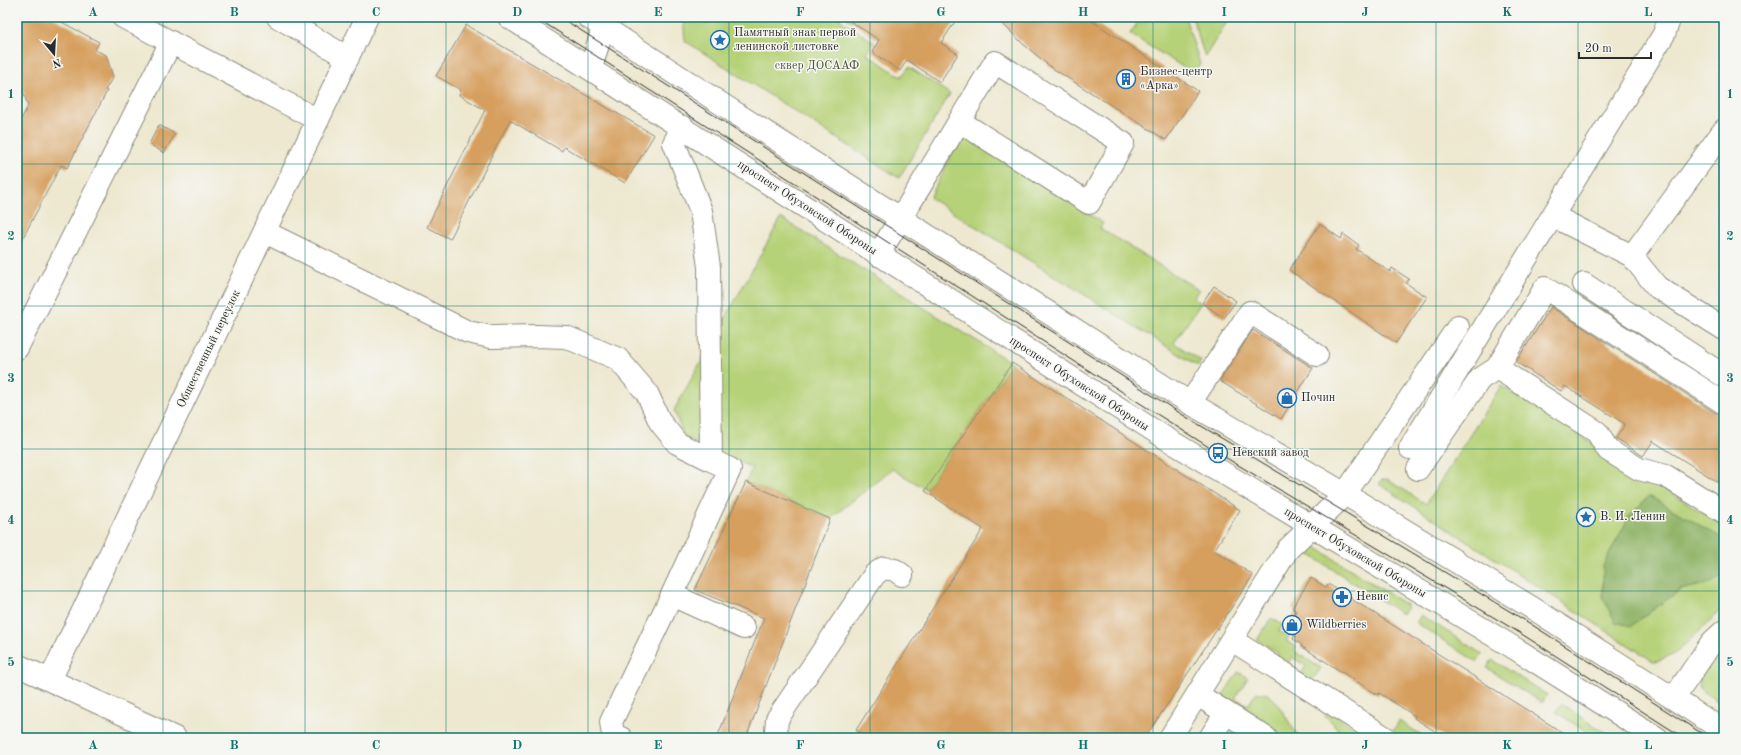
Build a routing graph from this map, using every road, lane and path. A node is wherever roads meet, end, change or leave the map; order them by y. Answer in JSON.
{"nodes":[{"id":1,"x":123,"y":17,"type":"edge"},
{"id":2,"x":278,"y":17,"type":"edge"},
{"id":3,"x":367,"y":17,"type":"edge"},
{"id":4,"x":509,"y":17,"type":"edge"},
{"id":5,"x":1670,"y":17,"type":"edge"},
{"id":6,"x":600,"y":20,"type":"edge"},
{"id":7,"x":171,"y":42,"type":"junction"},
{"id":8,"x":348,"y":58,"type":"junction"},
{"id":9,"x":591,"y":68,"type":"junction"},
{"id":10,"x":318,"y":120,"type":"junction"},
{"id":11,"x":959,"y":121,"type":"junction"},
{"id":12,"x":683,"y":127,"type":"junction"},
{"id":13,"x":1724,"y":130,"type":"edge"},
{"id":14,"x":1553,"y":216,"type":"junction"},
{"id":15,"x":901,"y":218,"type":"junction"},
{"id":16,"x":265,"y":232,"type":"junction"},
{"id":17,"x":878,"y":255,"type":"junction"},
{"id":18,"x":1632,"y":256,"type":"junction"},
{"id":19,"x":1584,"y":284,"type":"dead end"},
{"id":20,"x":1458,"y":327,"type":"dead end"},
{"id":21,"x":1724,"y":329,"type":"edge"},
{"id":22,"x":17,"y":348,"type":"edge"},
{"id":23,"x":1317,"y":355,"type":"dead end"},
{"id":24,"x":1497,"y":368,"type":"junction"},
{"id":25,"x":1724,"y":376,"type":"edge"},
{"id":26,"x":1190,"y":403,"type":"junction"},
{"id":27,"x":1724,"y":403,"type":"edge"},
{"id":28,"x":1380,"y":442,"type":"junction"},
{"id":29,"x":1410,"y":448,"type":"junction"},
{"id":30,"x":711,"y":460,"type":"junction"},
{"id":31,"x":1345,"y":494,"type":"junction"},
{"id":32,"x":1724,"y":512,"type":"edge"},
{"id":33,"x":1312,"y":528,"type":"junction"},
{"id":34,"x":902,"y":575,"type":"dead end"},
{"id":35,"x":672,"y":595,"type":"junction"},
{"id":36,"x":744,"y":628,"type":"dead end"},
{"id":37,"x":1724,"y":631,"type":"edge"},
{"id":38,"x":1232,"y":640,"type":"junction"},
{"id":39,"x":17,"y":665,"type":"edge"},
{"id":40,"x":50,"y":680,"type":"junction"},
{"id":41,"x":1198,"y":695,"type":"junction"},
{"id":42,"x":1674,"y":698,"type":"junction"},
{"id":43,"x":1226,"y":713,"type":"junction"},
{"id":44,"x":1724,"y":731,"type":"edge"},
{"id":45,"x":175,"y":738,"type":"edge"},
{"id":46,"x":621,"y":738,"type":"edge"},
{"id":47,"x":779,"y":738,"type":"edge"},
{"id":48,"x":1170,"y":738,"type":"edge"},
{"id":49,"x":1210,"y":738,"type":"edge"},
{"id":50,"x":1266,"y":738,"type":"edge"},
{"id":51,"x":1386,"y":738,"type":"edge"},
{"id":52,"x":1657,"y":738,"type":"edge"}],
"edges":[{"from":1,"to":7,"type":"main road"},
{"from":2,"to":8,"type":"main road"},
{"from":3,"to":8,"type":"main road","name":"Общественный переулок"},
{"from":4,"to":9,"type":"main road","name":"проспект Обуховской Обороны"},
{"from":5,"to":14,"type":"main road"},
{"from":6,"to":9,"type":"main road"},
{"from":6,"to":15,"type":"main road"},
{"from":7,"to":10,"type":"main road"},
{"from":7,"to":22,"type":"main road"},
{"from":8,"to":10,"type":"main road","name":"Общественный переулок"},
{"from":9,"to":12,"type":"main road","name":"проспект Обуховской Обороны"},
{"from":10,"to":16,"type":"main road","name":"Общественный переулок"},
{"from":11,"to":11,"type":"main road"},
{"from":11,"to":15,"type":"main road"},
{"from":12,"to":17,"type":"main road","name":"проспект Обуховской Обороны"},
{"from":12,"to":30,"type":"main road"},
{"from":13,"to":18,"type":"main road"},
{"from":14,"to":18,"type":"main road"},
{"from":14,"to":29,"type":"main road"},
{"from":15,"to":17,"type":"main road"},
{"from":15,"to":26,"type":"main road"},
{"from":16,"to":30,"type":"main road"},
{"from":16,"to":40,"type":"main road","name":"Общественный переулок"},
{"from":17,"to":33,"type":"main road","name":"проспект Обуховской Обороны"},
{"from":18,"to":21,"type":"main road"},
{"from":19,"to":25,"type":"main road"},
{"from":20,"to":28,"type":"main road"},
{"from":23,"to":26,"type":"main road"},
{"from":24,"to":27,"type":"main road"},
{"from":24,"to":29,"type":"main road"},
{"from":24,"to":32,"type":"main road"},
{"from":26,"to":31,"type":"main road"},
{"from":28,"to":29,"type":"main road"},
{"from":28,"to":31,"type":"main road"},
{"from":30,"to":35,"type":"main road"},
{"from":31,"to":33,"type":"main road"},
{"from":31,"to":42,"type":"main road"},
{"from":33,"to":38,"type":"main road"},
{"from":33,"to":52,"type":"main road","name":"проспект Обуховской Обороны"},
{"from":34,"to":47,"type":"main road"},
{"from":35,"to":36,"type":"main road"},
{"from":35,"to":46,"type":"main road"},
{"from":37,"to":42,"type":"main road"},
{"from":38,"to":41,"type":"main road"},
{"from":38,"to":51,"type":"main road"},
{"from":39,"to":40,"type":"main road"},
{"from":40,"to":45,"type":"main road"},
{"from":41,"to":43,"type":"main road"},
{"from":41,"to":48,"type":"main road"},
{"from":42,"to":44,"type":"main road"},
{"from":43,"to":49,"type":"main road"},
{"from":43,"to":50,"type":"main road"}]}
